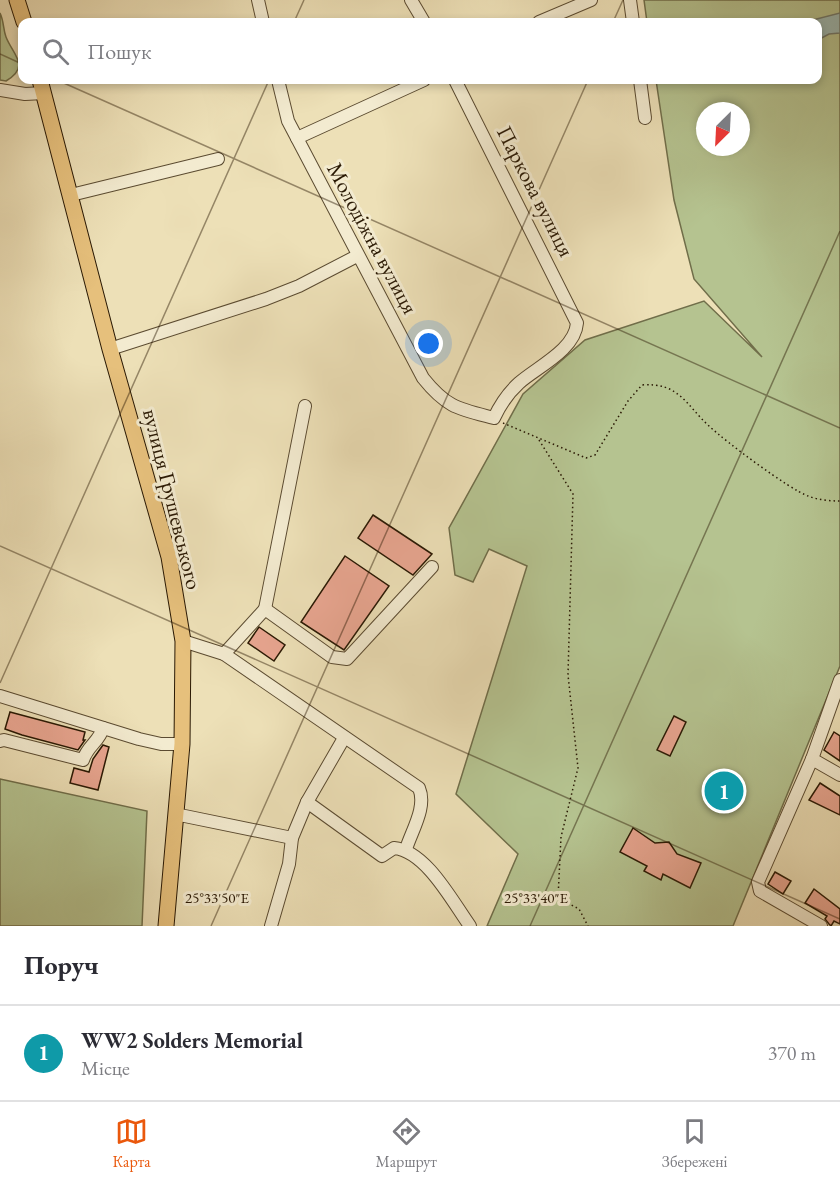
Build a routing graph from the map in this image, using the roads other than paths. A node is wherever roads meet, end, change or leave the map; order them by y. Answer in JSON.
{"nodes":[{"id":1,"x":17,"y":0,"type":"edge"},
{"id":2,"x":258,"y":0,"type":"edge"},
{"id":3,"x":411,"y":0,"type":"edge"},
{"id":4,"x":591,"y":0,"type":"edge"},
{"id":5,"x":630,"y":0,"type":"edge"},
{"id":6,"x":23,"y":18,"type":"edge"},
{"id":7,"x":262,"y":18,"type":"edge"},
{"id":8,"x":422,"y":18,"type":"edge"},
{"id":9,"x":548,"y":18,"type":"edge"},
{"id":10,"x":632,"y":18,"type":"edge"},
{"id":11,"x":279,"y":84,"type":"edge"},
{"id":12,"x":415,"y":84,"type":"edge"},
{"id":13,"x":456,"y":84,"type":"edge"},
{"id":14,"x":641,"y":84,"type":"edge"},
{"id":15,"x":42,"y":86,"type":"edge"},
{"id":16,"x":0,"y":90,"type":"edge"},
{"id":17,"x":645,"y":118,"type":"dead end"},
{"id":18,"x":297,"y":138,"type":"junction"},
{"id":19,"x":218,"y":159,"type":"dead end"},
{"id":20,"x":71,"y":195,"type":"junction"},
{"id":21,"x":357,"y":256,"type":"junction"},
{"id":22,"x":110,"y":350,"type":"junction"},
{"id":23,"x":305,"y":406,"type":"dead end"},
{"id":24,"x":494,"y":418,"type":"joint"},
{"id":25,"x":432,"y":567,"type":"dead end"},
{"id":26,"x":265,"y":609,"type":"junction"},
{"id":27,"x":183,"y":641,"type":"junction"},
{"id":28,"x":224,"y":654,"type":"junction"},
{"id":29,"x":840,"y":680,"type":"edge"},
{"id":30,"x":0,"y":696,"type":"edge"},
{"id":31,"x":103,"y":728,"type":"junction"},
{"id":32,"x":344,"y":738,"type":"junction"},
{"id":33,"x":0,"y":741,"type":"edge"},
{"id":34,"x":182,"y":744,"type":"junction"},
{"id":35,"x":812,"y":759,"type":"junction"},
{"id":36,"x":840,"y":775,"type":"edge"},
{"id":37,"x":307,"y":802,"type":"junction"},
{"id":38,"x":175,"y":814,"type":"junction"},
{"id":39,"x":292,"y":838,"type":"junction"},
{"id":40,"x":406,"y":849,"type":"junction"},
{"id":41,"x":166,"y":926,"type":"edge"},
{"id":42,"x":271,"y":926,"type":"edge"},
{"id":43,"x":470,"y":926,"type":"edge"},
{"id":44,"x":821,"y":926,"type":"edge"}],
"edges":[{"from":1,"to":6,"type":"main road"},
{"from":2,"to":7,"type":"street"},
{"from":3,"to":8,"type":"street"},
{"from":4,"to":9,"type":"street"},
{"from":5,"to":10,"type":"street"},
{"from":11,"to":18,"type":"street","name":"Молодіжна вулиця"},
{"from":12,"to":18,"type":"street"},
{"from":13,"to":24,"type":"street","name":"Паркова вулиця"},
{"from":14,"to":17,"type":"street"},
{"from":15,"to":16,"type":"street"},
{"from":15,"to":20,"type":"main road","name":"вулиця Грушевського"},
{"from":18,"to":21,"type":"street","name":"Молодіжна вулиця"},
{"from":19,"to":20,"type":"street"},
{"from":20,"to":22,"type":"main road","name":"вулиця Грушевського"},
{"from":21,"to":22,"type":"street"},
{"from":21,"to":24,"type":"street","name":"Молодіжна вулиця"},
{"from":22,"to":27,"type":"main road","name":"вулиця Грушевського"},
{"from":23,"to":26,"type":"street"},
{"from":25,"to":26,"type":"street"},
{"from":26,"to":28,"type":"street"},
{"from":27,"to":28,"type":"street"},
{"from":27,"to":34,"type":"main road","name":"вулиця Грушевського"},
{"from":28,"to":32,"type":"street"},
{"from":29,"to":35,"type":"street"},
{"from":30,"to":31,"type":"street"},
{"from":31,"to":33,"type":"street"},
{"from":31,"to":34,"type":"street"},
{"from":32,"to":37,"type":"street"},
{"from":32,"to":40,"type":"street"},
{"from":34,"to":38,"type":"main road","name":"вулиця Грушевського"},
{"from":35,"to":36,"type":"street"},
{"from":35,"to":44,"type":"street"},
{"from":37,"to":39,"type":"street"},
{"from":37,"to":40,"type":"street"},
{"from":38,"to":39,"type":"street"},
{"from":38,"to":41,"type":"main road","name":"вулиця Грушевського"},
{"from":39,"to":42,"type":"street"},
{"from":40,"to":43,"type":"street"}]}
